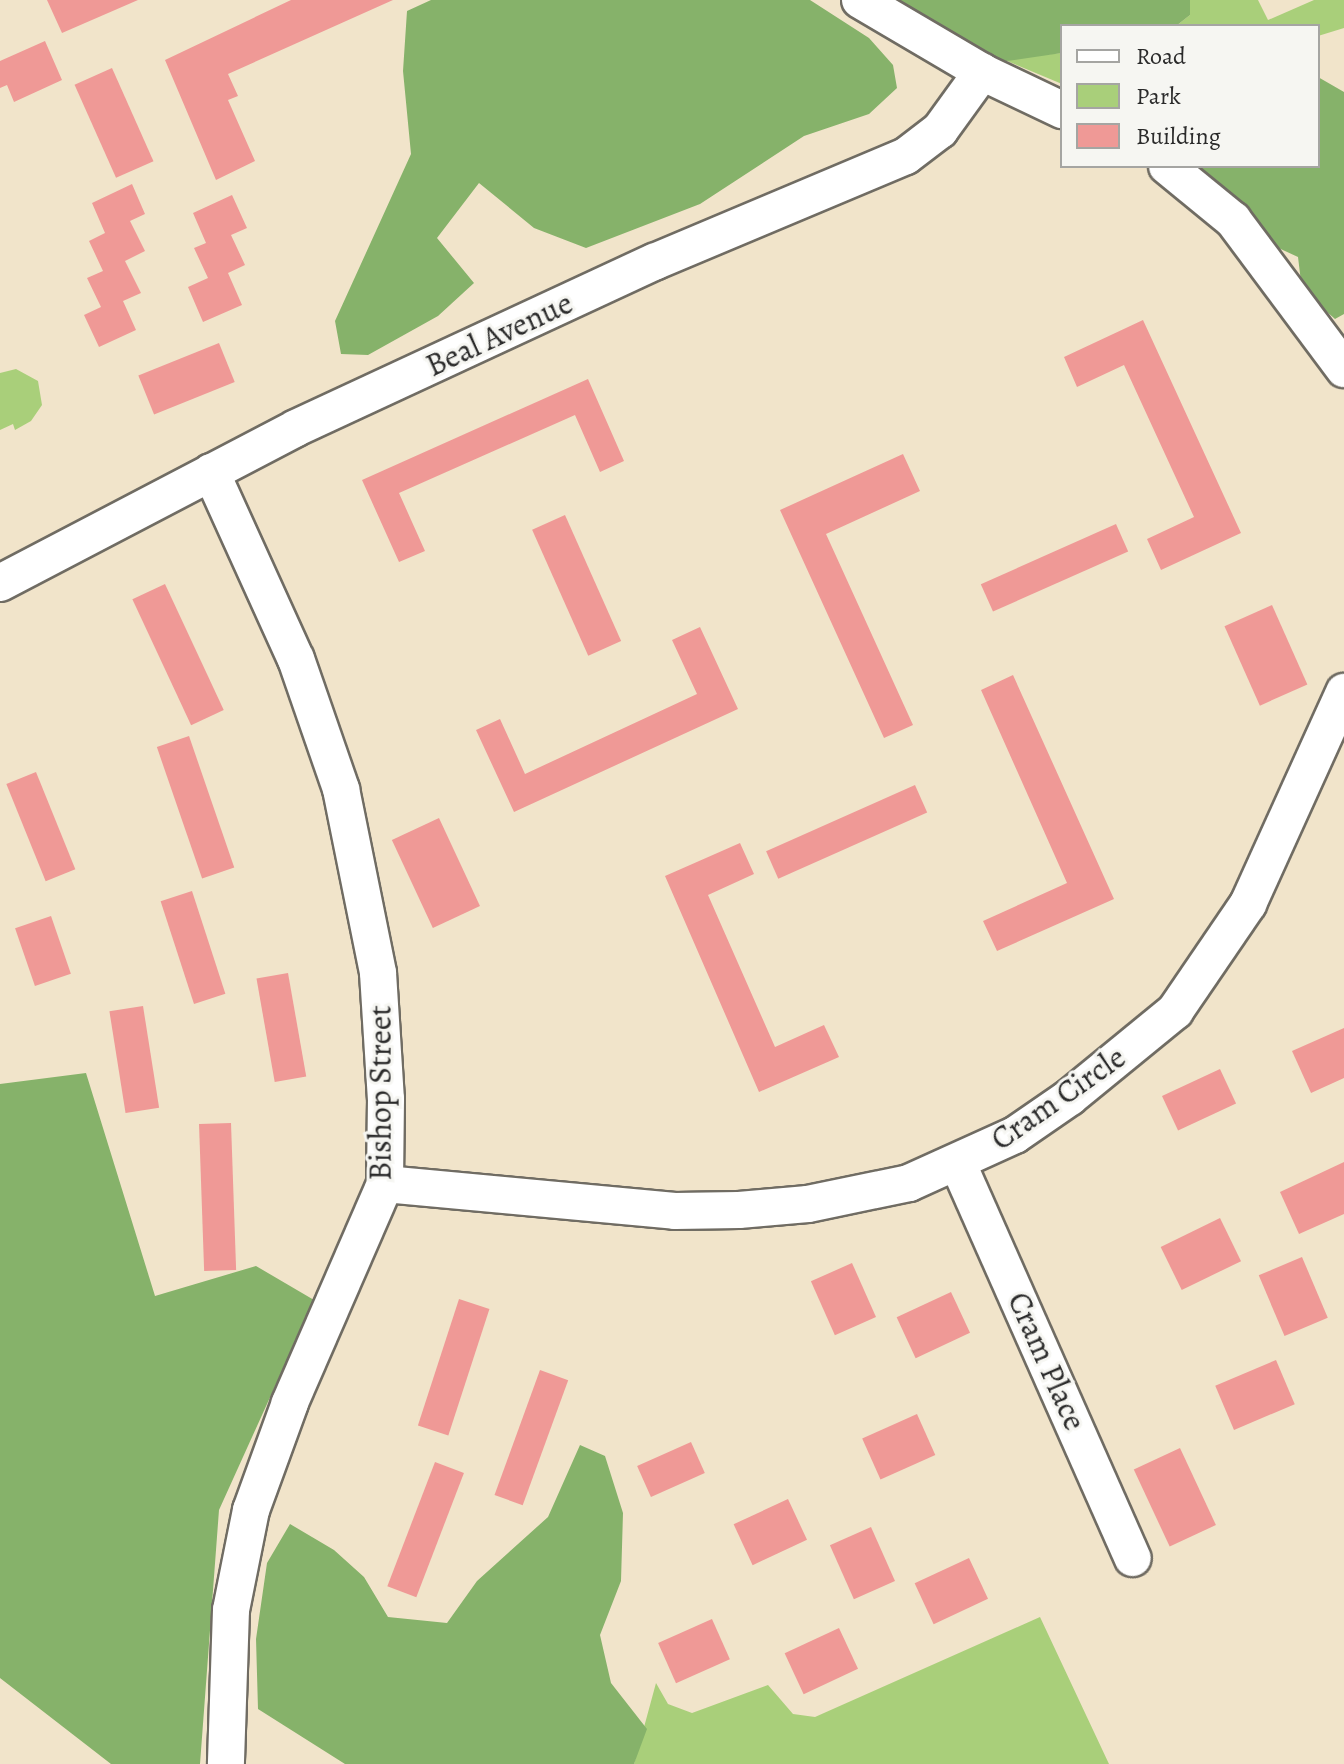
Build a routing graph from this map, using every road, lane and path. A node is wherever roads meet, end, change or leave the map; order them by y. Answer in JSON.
{"nodes":[{"id":1,"x":860,"y":0,"type":"edge"},
{"id":2,"x":982,"y":72,"type":"junction"},
{"id":3,"x":1060,"y":109,"type":"edge"},
{"id":4,"x":1169,"y":168,"type":"edge"},
{"id":5,"x":1344,"y":369,"type":"edge"},
{"id":6,"x":211,"y":472,"type":"junction"},
{"id":7,"x":0,"y":583,"type":"edge"},
{"id":8,"x":1344,"y":692,"type":"edge"},
{"id":9,"x":958,"y":1164,"type":"junction"},
{"id":10,"x":385,"y":1184,"type":"junction"},
{"id":11,"x":1133,"y":1558,"type":"dead end"},
{"id":12,"x":226,"y":1764,"type":"edge"}],
"edges":[{"from":1,"to":2,"type":"street"},
{"from":2,"to":3,"type":"street"},
{"from":2,"to":6,"type":"street","name":"Beal Avenue"},
{"from":4,"to":5,"type":"street"},
{"from":6,"to":7,"type":"street","name":"Beal Avenue"},
{"from":6,"to":10,"type":"street","name":"Bishop Street"},
{"from":8,"to":9,"type":"street","name":"Cram Circle"},
{"from":9,"to":10,"type":"street","name":"Cram Circle"},
{"from":9,"to":11,"type":"street","name":"Cram Place"},
{"from":10,"to":12,"type":"street","name":"Bishop Street"}]}
